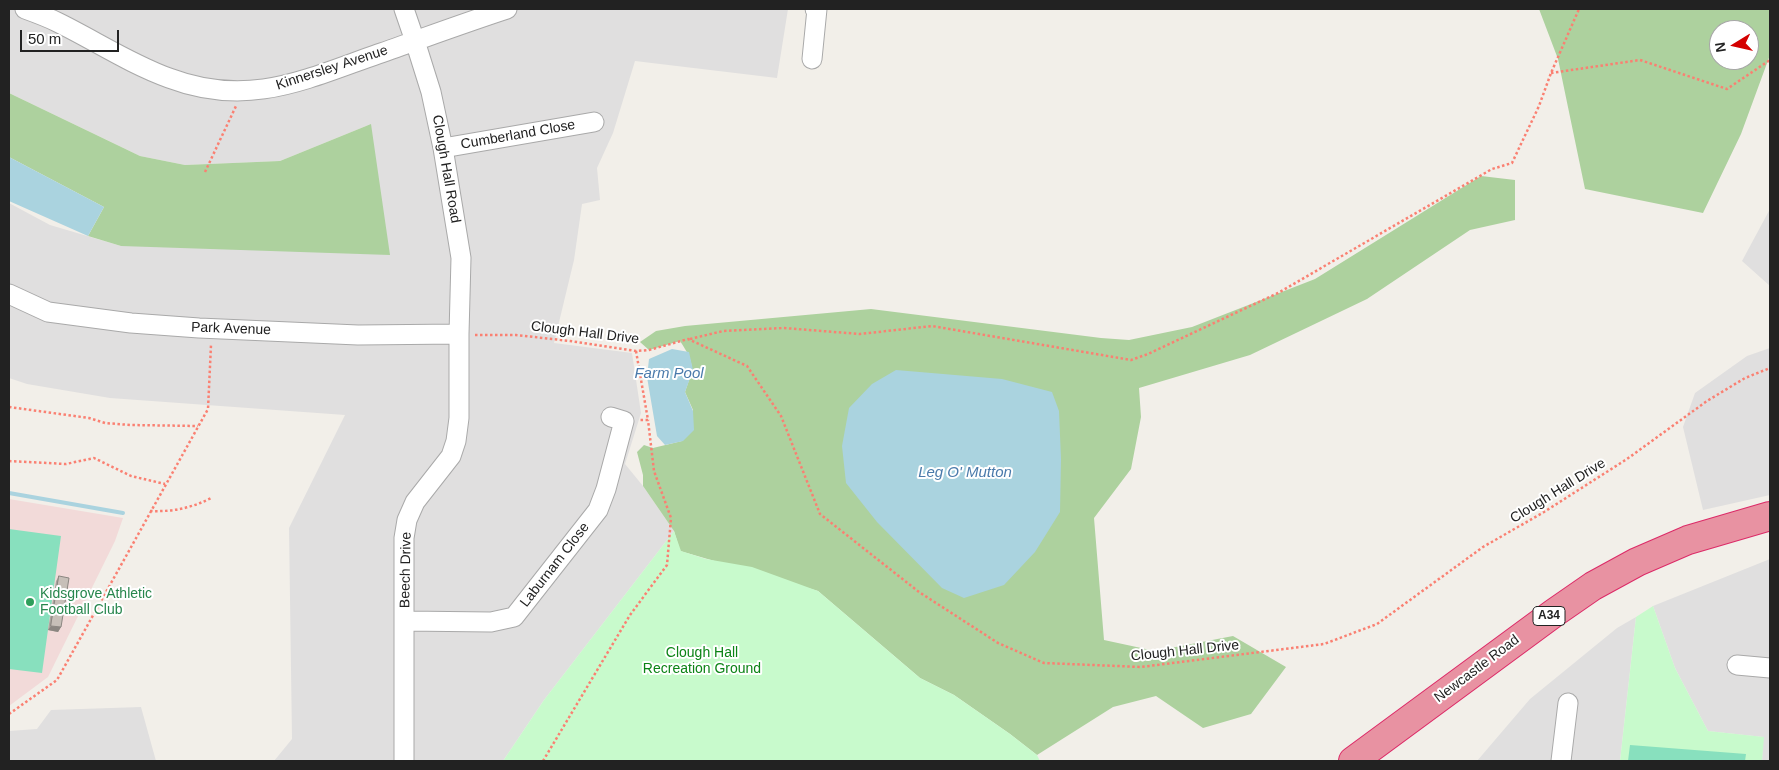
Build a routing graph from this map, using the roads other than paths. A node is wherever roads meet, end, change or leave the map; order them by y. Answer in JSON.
{"nodes":[{"id":1,"x":25,"y":9,"type":"edge"},
{"id":2,"x":404,"y":9,"type":"edge"},
{"id":3,"x":507,"y":9,"type":"edge"},
{"id":4,"x":815,"y":9,"type":"edge"},
{"id":5,"x":416,"y":41,"type":"junction"},
{"id":6,"x":812,"y":59,"type":"dead end"},
{"id":7,"x":594,"y":122,"type":"dead end"},
{"id":8,"x":443,"y":148,"type":"junction"},
{"id":9,"x":9,"y":294,"type":"edge"},
{"id":10,"x":459,"y":334,"type":"junction"},
{"id":11,"x":617,"y":419,"type":"road end"},
{"id":12,"x":1770,"y":516,"type":"edge"},
{"id":13,"x":405,"y":621,"type":"junction"},
{"id":14,"x":1737,"y":665,"type":"dead end"},
{"id":15,"x":1770,"y":668,"type":"edge"},
{"id":16,"x":1568,"y":703,"type":"dead end"},
{"id":17,"x":404,"y":761,"type":"edge"},
{"id":18,"x":1353,"y":761,"type":"edge"},
{"id":19,"x":1561,"y":761,"type":"edge"}],
"edges":[{"from":1,"to":5,"type":"street","name":"Kinnersley Avenue"},
{"from":2,"to":5,"type":"street","name":"Clough Hall Road"},
{"from":3,"to":5,"type":"street","name":"Kinnersley Avenue"},
{"from":4,"to":6,"type":"street"},
{"from":5,"to":8,"type":"street","name":"Clough Hall Road"},
{"from":7,"to":8,"type":"street","name":"Cumberland Close"},
{"from":8,"to":10,"type":"street","name":"Clough Hall Road"},
{"from":9,"to":10,"type":"street","name":"Park Avenue"},
{"from":10,"to":13,"type":"street","name":"Beech Drive"},
{"from":11,"to":13,"type":"street","name":"Laburnam Close"},
{"from":12,"to":18,"type":"highway","name":"Newcastle Road","number":"A34"},
{"from":13,"to":17,"type":"street","name":"Beech Drive"},
{"from":14,"to":15,"type":"street"},
{"from":16,"to":19,"type":"street"}]}
